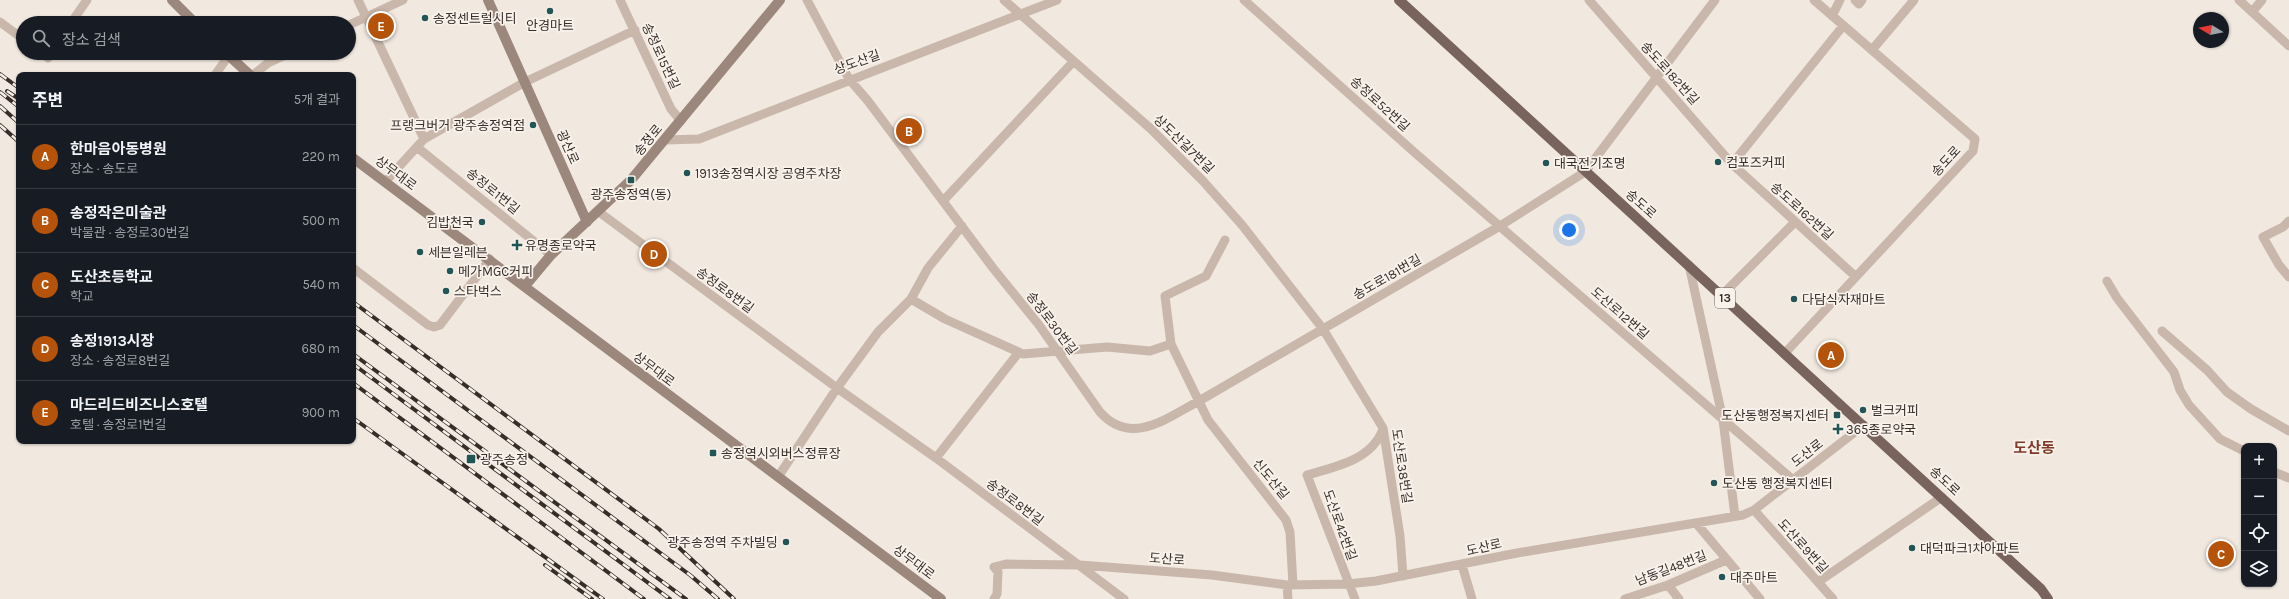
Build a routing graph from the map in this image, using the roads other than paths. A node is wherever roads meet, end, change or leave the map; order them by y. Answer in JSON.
{"nodes":[{"id":1,"x":87,"y":0,"type":"edge"},
{"id":2,"x":172,"y":0,"type":"edge"},
{"id":3,"x":358,"y":0,"type":"edge"},
{"id":4,"x":403,"y":0,"type":"edge"},
{"id":5,"x":488,"y":0,"type":"edge"},
{"id":6,"x":620,"y":0,"type":"edge"},
{"id":7,"x":780,"y":0,"type":"edge"},
{"id":8,"x":807,"y":0,"type":"edge"},
{"id":9,"x":1004,"y":0,"type":"edge"},
{"id":10,"x":1056,"y":0,"type":"edge"},
{"id":11,"x":1244,"y":0,"type":"edge"},
{"id":12,"x":1399,"y":0,"type":"edge"},
{"id":13,"x":1589,"y":0,"type":"edge"},
{"id":14,"x":1715,"y":0,"type":"edge"},
{"id":15,"x":1814,"y":0,"type":"edge"},
{"id":16,"x":1840,"y":0,"type":"edge"},
{"id":17,"x":1855,"y":0,"type":"edge"},
{"id":18,"x":1862,"y":0,"type":"edge"},
{"id":19,"x":1914,"y":0,"type":"edge"},
{"id":20,"x":2239,"y":0,"type":"edge"},
{"id":21,"x":2262,"y":0,"type":"edge"},
{"id":22,"x":2252,"y":12,"type":"junction"},
{"id":23,"x":1018,"y":14,"type":"junction"},
{"id":24,"x":76,"y":16,"type":"edge"},
{"id":25,"x":188,"y":16,"type":"edge"},
{"id":26,"x":1832,"y":16,"type":"junction"},
{"id":27,"x":366,"y":17,"type":"junction"},
{"id":28,"x":0,"y":22,"type":"edge"},
{"id":29,"x":356,"y":22,"type":"edge"},
{"id":30,"x":1843,"y":26,"type":"junction"},
{"id":31,"x":634,"y":30,"type":"junction"},
{"id":32,"x":16,"y":34,"type":"edge"},
{"id":33,"x":2289,"y":46,"type":"edge"},
{"id":34,"x":1872,"y":50,"type":"junction"},
{"id":35,"x":224,"y":60,"type":"edge"},
{"id":36,"x":234,"y":60,"type":"edge"},
{"id":37,"x":275,"y":60,"type":"edge"},
{"id":38,"x":1073,"y":62,"type":"junction"},
{"id":39,"x":217,"y":72,"type":"edge"},
{"id":40,"x":247,"y":72,"type":"edge"},
{"id":41,"x":257,"y":72,"type":"edge"},
{"id":42,"x":1655,"y":78,"type":"junction"},
{"id":43,"x":849,"y":79,"type":"junction"},
{"id":44,"x":525,"y":82,"type":"junction"},
{"id":45,"x":681,"y":121,"type":"junction"},
{"id":46,"x":424,"y":139,"type":"junction"},
{"id":47,"x":665,"y":140,"type":"junction"},
{"id":48,"x":418,"y":148,"type":"junction"},
{"id":49,"x":356,"y":160,"type":"edge"},
{"id":50,"x":1732,"y":164,"type":"junction"},
{"id":51,"x":1585,"y":172,"type":"junction"},
{"id":52,"x":385,"y":182,"type":"junction"},
{"id":53,"x":943,"y":201,"type":"junction"},
{"id":54,"x":599,"y":212,"type":"junction"},
{"id":55,"x":2289,"y":221,"type":"edge"},
{"id":56,"x":587,"y":222,"type":"junction"},
{"id":57,"x":1795,"y":222,"type":"junction"},
{"id":58,"x":962,"y":226,"type":"junction"},
{"id":59,"x":1500,"y":226,"type":"junction"},
{"id":60,"x":1225,"y":240,"type":"dead end"},
{"id":61,"x":551,"y":255,"type":"junction"},
{"id":62,"x":490,"y":259,"type":"junction"},
{"id":63,"x":1689,"y":265,"type":"junction"},
{"id":64,"x":356,"y":270,"type":"edge"},
{"id":65,"x":1855,"y":276,"type":"junction"},
{"id":66,"x":2289,"y":277,"type":"edge"},
{"id":67,"x":2107,"y":281,"type":"dead end"},
{"id":68,"x":525,"y":286,"type":"junction"},
{"id":69,"x":1722,"y":295,"type":"junction"},
{"id":70,"x":911,"y":299,"type":"junction"},
{"id":71,"x":1323,"y":329,"type":"junction"},
{"id":72,"x":2162,"y":331,"type":"dead end"},
{"id":73,"x":1171,"y":344,"type":"junction"},
{"id":74,"x":1056,"y":350,"type":"junction"},
{"id":75,"x":1019,"y":352,"type":"junction"},
{"id":76,"x":1785,"y":353,"type":"junction"},
{"id":77,"x":837,"y":388,"type":"junction"},
{"id":78,"x":1199,"y":401,"type":"junction"},
{"id":79,"x":1723,"y":420,"type":"junction"},
{"id":80,"x":1864,"y":425,"type":"junction"},
{"id":81,"x":1126,"y":428,"type":"joint"},
{"id":82,"x":1383,"y":428,"type":"junction"},
{"id":83,"x":2289,"y":431,"type":"edge"},
{"id":84,"x":2241,"y":450,"type":"edge"},
{"id":85,"x":936,"y":458,"type":"junction"},
{"id":86,"x":2277,"y":473,"type":"edge"},
{"id":87,"x":778,"y":477,"type":"junction"},
{"id":88,"x":2289,"y":478,"type":"edge"},
{"id":89,"x":1792,"y":480,"type":"junction"},
{"id":90,"x":1942,"y":497,"type":"junction"},
{"id":91,"x":1754,"y":510,"type":"junction"},
{"id":92,"x":1735,"y":516,"type":"junction"},
{"id":93,"x":1696,"y":523,"type":"junction"},
{"id":94,"x":1726,"y":560,"type":"junction"},
{"id":95,"x":1080,"y":565,"type":"junction"},
{"id":96,"x":1462,"y":565,"type":"junction"},
{"id":97,"x":1403,"y":576,"type":"junction"},
{"id":98,"x":1818,"y":582,"type":"junction"},
{"id":99,"x":1348,"y":584,"type":"junction"},
{"id":100,"x":1290,"y":585,"type":"junction"},
{"id":101,"x":1668,"y":585,"type":"junction"},
{"id":102,"x":941,"y":599,"type":"edge"},
{"id":103,"x":994,"y":599,"type":"edge"},
{"id":104,"x":1124,"y":599,"type":"edge"},
{"id":105,"x":1288,"y":599,"type":"edge"},
{"id":106,"x":1355,"y":599,"type":"edge"},
{"id":107,"x":1472,"y":599,"type":"edge"},
{"id":108,"x":1626,"y":599,"type":"edge"},
{"id":109,"x":1679,"y":599,"type":"edge"},
{"id":110,"x":1760,"y":599,"type":"edge"},
{"id":111,"x":1833,"y":599,"type":"edge"},
{"id":112,"x":2048,"y":599,"type":"edge"}],
"edges":[{"from":1,"to":24,"type":"street"},
{"from":2,"to":25,"type":"main road"},
{"from":3,"to":27,"type":"street"},
{"from":4,"to":27,"type":"street"},
{"from":5,"to":44,"type":"main road","name":"광산로"},
{"from":6,"to":31,"type":"street","name":"송정로15번길"},
{"from":7,"to":45,"type":"main road","name":"송정로"},
{"from":8,"to":43,"type":"street","name":"송정로30번길"},
{"from":9,"to":23,"type":"street","name":"상도산길7번길"},
{"from":10,"to":23,"type":"street","name":"상도산길"},
{"from":11,"to":59,"type":"street","name":"송정로52번길"},
{"from":12,"to":51,"type":"main road","name":"송도로","number":"13"},
{"from":13,"to":42,"type":"street","name":"송도로182번길"},
{"from":14,"to":42,"type":"street"},
{"from":15,"to":26,"type":"street","name":"송도로"},
{"from":16,"to":26,"type":"street"},
{"from":17,"to":18,"type":"street"},
{"from":19,"to":34,"type":"street"},
{"from":20,"to":22,"type":"street"},
{"from":21,"to":22,"type":"street"},
{"from":22,"to":33,"type":"street"},
{"from":23,"to":38,"type":"street","name":"상도산길7번길"},
{"from":23,"to":43,"type":"street","name":"상도산길"},
{"from":26,"to":30,"type":"street","name":"송도로"},
{"from":27,"to":29,"type":"street"},
{"from":27,"to":46,"type":"street"},
{"from":28,"to":32,"type":"street"},
{"from":30,"to":34,"type":"street","name":"송도로"},
{"from":30,"to":50,"type":"street"},
{"from":31,"to":44,"type":"street"},
{"from":31,"to":45,"type":"street","name":"송정로15번길"},
{"from":34,"to":65,"type":"street","name":"송도로"},
{"from":35,"to":39,"type":"street"},
{"from":36,"to":40,"type":"main road"},
{"from":37,"to":41,"type":"street"},
{"from":38,"to":53,"type":"street"},
{"from":38,"to":71,"type":"street","name":"상도산길7번길"},
{"from":42,"to":50,"type":"street","name":"송도로182번길"},
{"from":42,"to":51,"type":"street"},
{"from":43,"to":47,"type":"street","name":"상도산길"},
{"from":43,"to":53,"type":"street","name":"송정로30번길"},
{"from":44,"to":46,"type":"street"},
{"from":44,"to":56,"type":"main road","name":"광산로"},
{"from":45,"to":47,"type":"main road","name":"송정로"},
{"from":46,"to":48,"type":"street"},
{"from":47,"to":54,"type":"main road","name":"송정로"},
{"from":48,"to":52,"type":"street"},
{"from":48,"to":61,"type":"street","name":"송정로1번길"},
{"from":49,"to":52,"type":"main road","name":"상무대로"},
{"from":50,"to":57,"type":"street","name":"송도로162번길"},
{"from":51,"to":59,"type":"street","name":"송도로181번길"},
{"from":51,"to":63,"type":"main road","name":"송도로","number":"13"},
{"from":52,"to":62,"type":"main road","name":"상무대로"},
{"from":53,"to":58,"type":"street","name":"송정로30번길"},
{"from":54,"to":56,"type":"main road","name":"송정로"},
{"from":54,"to":77,"type":"street","name":"송정로8번길"},
{"from":55,"to":66,"type":"street"},
{"from":56,"to":61,"type":"main road","name":"송정로"},
{"from":57,"to":65,"type":"street","name":"송도로162번길"},
{"from":57,"to":69,"type":"street"},
{"from":58,"to":70,"type":"street"},
{"from":58,"to":74,"type":"street","name":"송정로30번길"},
{"from":59,"to":71,"type":"street","name":"송도로181번길"},
{"from":59,"to":79,"type":"street","name":"도산로12번길"},
{"from":60,"to":73,"type":"street"},
{"from":61,"to":68,"type":"main road","name":"송정로"},
{"from":62,"to":64,"type":"street"},
{"from":62,"to":68,"type":"main road","name":"상무대로"},
{"from":63,"to":69,"type":"main road","name":"송도로","number":"13"},
{"from":63,"to":79,"type":"street"},
{"from":65,"to":76,"type":"street","name":"송도로"},
{"from":67,"to":84,"type":"street"},
{"from":68,"to":87,"type":"main road","name":"상무대로"},
{"from":69,"to":76,"type":"main road","name":"송도로","number":"13"},
{"from":70,"to":75,"type":"street"},
{"from":70,"to":77,"type":"street"},
{"from":71,"to":78,"type":"street","name":"송도로181번길"},
{"from":71,"to":82,"type":"street","name":"도산로38번길"},
{"from":72,"to":83,"type":"street"},
{"from":73,"to":74,"type":"street"},
{"from":73,"to":78,"type":"street"},
{"from":74,"to":75,"type":"street"},
{"from":74,"to":81,"type":"street","name":"송정로30번길"},
{"from":75,"to":85,"type":"street"},
{"from":76,"to":80,"type":"main road","name":"송도로","number":"13"},
{"from":77,"to":85,"type":"street","name":"송정로8번길"},
{"from":77,"to":87,"type":"street"},
{"from":78,"to":81,"type":"street","name":"송도로181번길"},
{"from":78,"to":100,"type":"street","name":"신도산길"},
{"from":79,"to":89,"type":"street","name":"도산로12번길"},
{"from":79,"to":92,"type":"street"},
{"from":80,"to":89,"type":"street","name":"도산로"},
{"from":80,"to":90,"type":"main road","name":"송도로","number":"13"},
{"from":82,"to":97,"type":"street","name":"도산로38번길"},
{"from":82,"to":99,"type":"street","name":"도산로42번길"},
{"from":85,"to":95,"type":"street","name":"송정로8번길"},
{"from":86,"to":88,"type":"street"},
{"from":87,"to":102,"type":"main road","name":"상무대로"},
{"from":89,"to":91,"type":"street","name":"도산로"},
{"from":90,"to":98,"type":"street"},
{"from":90,"to":112,"type":"main road","name":"송도로","number":"13"},
{"from":91,"to":92,"type":"street","name":"도산로"},
{"from":91,"to":98,"type":"street","name":"도산로9번길"},
{"from":92,"to":93,"type":"street","name":"도산로"},
{"from":93,"to":94,"type":"street"},
{"from":93,"to":96,"type":"street","name":"도산로"},
{"from":94,"to":101,"type":"street","name":"남동길48번길"},
{"from":94,"to":110,"type":"street"},
{"from":95,"to":100,"type":"street","name":"도산로"},
{"from":95,"to":103,"type":"street","name":"도산로"},
{"from":95,"to":104,"type":"street"},
{"from":96,"to":97,"type":"street","name":"도산로"},
{"from":96,"to":107,"type":"street"},
{"from":97,"to":99,"type":"street","name":"도산로"},
{"from":98,"to":111,"type":"street","name":"도산로9번길"},
{"from":99,"to":100,"type":"street","name":"도산로"},
{"from":99,"to":106,"type":"street","name":"도산로42번길"},
{"from":100,"to":105,"type":"street","name":"신도산길"},
{"from":101,"to":108,"type":"street","name":"남동길48번길"},
{"from":101,"to":109,"type":"street"}]}
